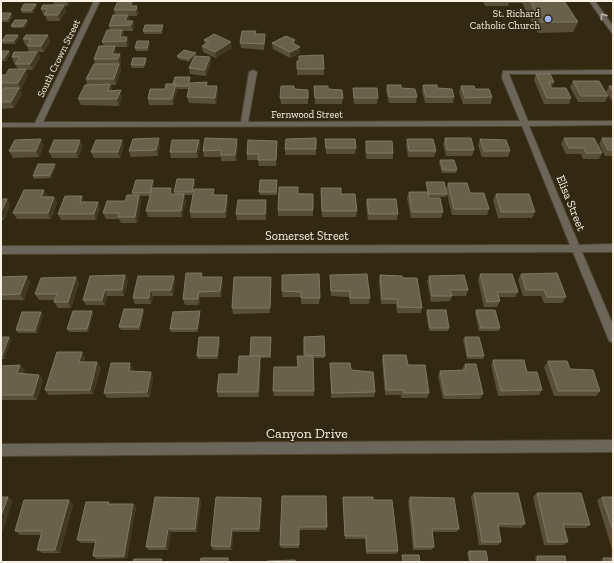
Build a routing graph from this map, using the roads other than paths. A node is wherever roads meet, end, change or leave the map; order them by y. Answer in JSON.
{"nodes":[{"id":1,"x":97,"y":1,"type":"edge"},
{"id":2,"x":592,"y":1,"type":"edge"},
{"id":3,"x":613,"y":31,"type":"edge"},
{"id":4,"x":253,"y":72,"type":"dead end"},
{"id":5,"x":613,"y":72,"type":"edge"},
{"id":6,"x":526,"y":123,"type":"junction"},
{"id":7,"x":613,"y":123,"type":"edge"},
{"id":8,"x":38,"y":124,"type":"junction"},
{"id":9,"x":244,"y":124,"type":"junction"},
{"id":10,"x":1,"y":125,"type":"edge"},
{"id":11,"x":576,"y":248,"type":"junction"},
{"id":12,"x":613,"y":248,"type":"edge"},
{"id":13,"x":1,"y":250,"type":"edge"},
{"id":14,"x":613,"y":338,"type":"edge"},
{"id":15,"x":613,"y":446,"type":"edge"},
{"id":16,"x":1,"y":450,"type":"edge"}],
"edges":[{"from":1,"to":8,"type":"street","name":"South Crown Street"},
{"from":3,"to":2,"type":"street","one_way":true},
{"from":4,"to":9,"type":"street"},
{"from":5,"to":6,"type":"street","name":"Elisa Street"},
{"from":6,"to":7,"type":"street","name":"Fernwood Street"},
{"from":6,"to":9,"type":"street","name":"Fernwood Street"},
{"from":6,"to":11,"type":"street","name":"Elisa Street"},
{"from":8,"to":9,"type":"street","name":"Fernwood Street"},
{"from":8,"to":10,"type":"street","name":"Fernwood Street"},
{"from":11,"to":12,"type":"street","name":"Somerset Street"},
{"from":11,"to":13,"type":"street","name":"Somerset Street"},
{"from":11,"to":14,"type":"street","name":"Elisa Street"},
{"from":15,"to":16,"type":"street","name":"Canyon Drive"}]}
